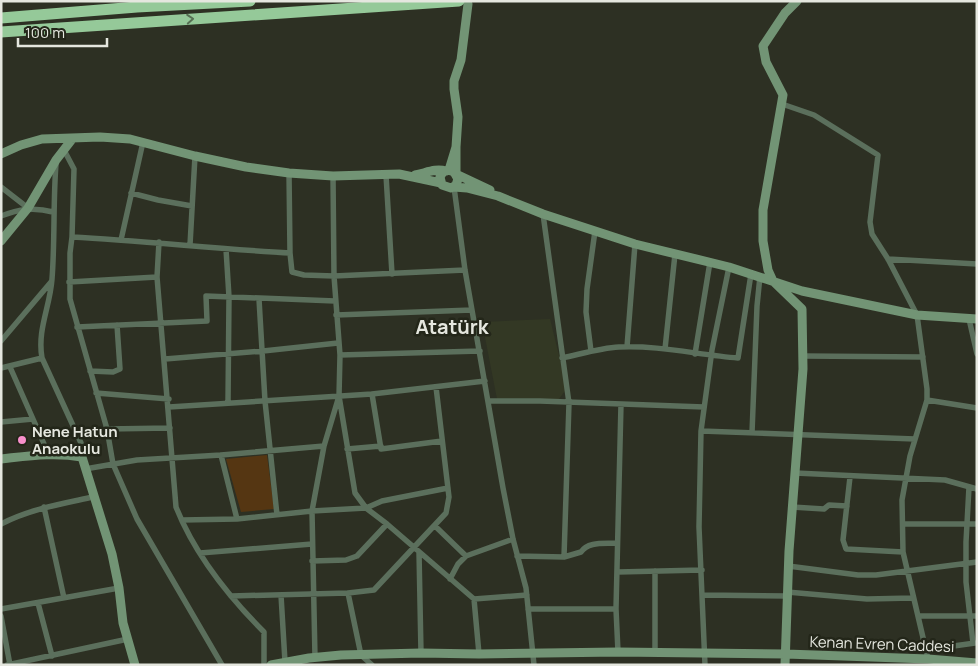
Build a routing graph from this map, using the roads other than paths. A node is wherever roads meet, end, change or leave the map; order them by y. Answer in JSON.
{"nodes":[{"id":1,"x":250,"y":1,"type":"edge"},
{"id":2,"x":797,"y":1,"type":"edge"},
{"id":3,"x":464,"y":3,"type":"edge"},
{"id":4,"x":1,"y":18,"type":"edge"},
{"id":5,"x":1,"y":32,"type":"edge"},
{"id":6,"x":782,"y":104,"type":"junction"},
{"id":7,"x":72,"y":138,"type":"junction"},
{"id":8,"x":143,"y":142,"type":"junction"},
{"id":9,"x":64,"y":150,"type":"junction"},
{"id":10,"x":1,"y":154,"type":"edge"},
{"id":11,"x":195,"y":156,"type":"junction"},
{"id":12,"x":56,"y":160,"type":"junction"},
{"id":13,"x":450,"y":171,"type":"junction"},
{"id":14,"x":289,"y":173,"type":"junction"},
{"id":15,"x":386,"y":175,"type":"junction"},
{"id":16,"x":334,"y":176,"type":"junction"},
{"id":17,"x":410,"y":176,"type":"junction"},
{"id":18,"x":441,"y":183,"type":"junction"},
{"id":19,"x":1,"y":187,"type":"edge"},
{"id":20,"x":454,"y":187,"type":"junction"},
{"id":21,"x":131,"y":193,"type":"junction"},
{"id":22,"x":498,"y":196,"type":"junction"},
{"id":23,"x":192,"y":206,"type":"junction"},
{"id":24,"x":28,"y":208,"type":"junction"},
{"id":25,"x":53,"y":212,"type":"junction"},
{"id":26,"x":543,"y":214,"type":"junction"},
{"id":27,"x":1,"y":216,"type":"edge"},
{"id":28,"x":595,"y":231,"type":"junction"},
{"id":29,"x":72,"y":237,"type":"junction"},
{"id":30,"x":121,"y":240,"type":"junction"},
{"id":31,"x":1,"y":241,"type":"edge"},
{"id":32,"x":159,"y":242,"type":"junction"},
{"id":33,"x":635,"y":244,"type":"junction"},
{"id":34,"x":190,"y":245,"type":"junction"},
{"id":35,"x":226,"y":249,"type":"junction"},
{"id":36,"x":290,"y":253,"type":"junction"},
{"id":37,"x":674,"y":254,"type":"junction"},
{"id":38,"x":888,"y":259,"type":"junction"},
{"id":39,"x":710,"y":262,"type":"junction"},
{"id":40,"x":977,"y":264,"type":"edge"},
{"id":41,"x":729,"y":267,"type":"junction"},
{"id":42,"x":464,"y":270,"type":"junction"},
{"id":43,"x":392,"y":274,"type":"junction"},
{"id":44,"x":756,"y":275,"type":"junction"},
{"id":45,"x":334,"y":276,"type":"junction"},
{"id":46,"x":157,"y":277,"type":"junction"},
{"id":47,"x":52,"y":280,"type":"junction"},
{"id":48,"x":773,"y":281,"type":"junction"},
{"id":49,"x":69,"y":282,"type":"junction"},
{"id":50,"x":228,"y":297,"type":"junction"},
{"id":51,"x":259,"y":299,"type":"junction"},
{"id":52,"x":335,"y":301,"type":"junction"},
{"id":53,"x":472,"y":310,"type":"junction"},
{"id":54,"x":336,"y":315,"type":"junction"},
{"id":55,"x":918,"y":315,"type":"junction"},
{"id":56,"x":973,"y":319,"type":"edge"},
{"id":57,"x":162,"y":323,"type":"junction"},
{"id":58,"x":117,"y":325,"type":"junction"},
{"id":59,"x":77,"y":327,"type":"junction"},
{"id":60,"x":1,"y":341,"type":"edge"},
{"id":61,"x":338,"y":344,"type":"junction"},
{"id":62,"x":627,"y":347,"type":"junction"},
{"id":63,"x":665,"y":349,"type":"junction"},
{"id":64,"x":263,"y":351,"type":"junction"},
{"id":65,"x":480,"y":351,"type":"junction"},
{"id":66,"x":590,"y":352,"type":"junction"},
{"id":67,"x":228,"y":353,"type":"junction"},
{"id":68,"x":695,"y":354,"type":"junction"},
{"id":69,"x":977,"y":354,"type":"edge"},
{"id":70,"x":340,"y":356,"type":"junction"},
{"id":71,"x":711,"y":356,"type":"junction"},
{"id":72,"x":803,"y":356,"type":"junction"},
{"id":73,"x":923,"y":357,"type":"junction"},
{"id":74,"x":42,"y":358,"type":"junction"},
{"id":75,"x":165,"y":358,"type":"junction"},
{"id":76,"x":562,"y":358,"type":"junction"},
{"id":77,"x":10,"y":367,"type":"junction"},
{"id":78,"x":1,"y":368,"type":"edge"},
{"id":79,"x":90,"y":371,"type":"junction"},
{"id":80,"x":485,"y":381,"type":"junction"},
{"id":81,"x":436,"y":387,"type":"junction"},
{"id":82,"x":96,"y":393,"type":"junction"},
{"id":83,"x":372,"y":394,"type":"junction"},
{"id":84,"x":339,"y":396,"type":"junction"},
{"id":85,"x":168,"y":399,"type":"junction"},
{"id":86,"x":927,"y":400,"type":"junction"},
{"id":87,"x":265,"y":401,"type":"junction"},
{"id":88,"x":488,"y":401,"type":"junction"},
{"id":89,"x":228,"y":402,"type":"junction"},
{"id":90,"x":568,"y":402,"type":"junction"},
{"id":91,"x":621,"y":404,"type":"junction"},
{"id":92,"x":169,"y":407,"type":"junction"},
{"id":93,"x":704,"y":407,"type":"junction"},
{"id":94,"x":977,"y":408,"type":"edge"},
{"id":95,"x":33,"y":419,"type":"junction"},
{"id":96,"x":1,"y":422,"type":"edge"},
{"id":97,"x":170,"y":428,"type":"junction"},
{"id":98,"x":107,"y":429,"type":"junction"},
{"id":99,"x":701,"y":431,"type":"junction"},
{"id":100,"x":752,"y":433,"type":"junction"},
{"id":101,"x":798,"y":435,"type":"junction"},
{"id":102,"x":915,"y":439,"type":"junction"},
{"id":103,"x":442,"y":441,"type":"junction"},
{"id":104,"x":324,"y":446,"type":"junction"},
{"id":105,"x":381,"y":446,"type":"junction"},
{"id":106,"x":347,"y":449,"type":"junction"},
{"id":107,"x":271,"y":450,"type":"junction"},
{"id":108,"x":48,"y":453,"type":"junction"},
{"id":109,"x":221,"y":455,"type":"junction"},
{"id":110,"x":82,"y":457,"type":"junction"},
{"id":111,"x":172,"y":457,"type":"junction"},
{"id":112,"x":1,"y":459,"type":"edge"},
{"id":113,"x":113,"y":464,"type":"junction"},
{"id":114,"x":86,"y":469,"type":"junction"},
{"id":115,"x":795,"y":473,"type":"junction"},
{"id":116,"x":850,"y":477,"type":"junction"},
{"id":117,"x":906,"y":477,"type":"junction"},
{"id":118,"x":969,"y":487,"type":"junction"},
{"id":119,"x":448,"y":488,"type":"junction"},
{"id":120,"x":977,"y":490,"type":"edge"},
{"id":121,"x":93,"y":497,"type":"junction"},
{"id":122,"x":847,"y":506,"type":"junction"},
{"id":123,"x":44,"y":507,"type":"junction"},
{"id":124,"x":792,"y":507,"type":"junction"},
{"id":125,"x":366,"y":508,"type":"junction"},
{"id":126,"x":312,"y":511,"type":"junction"},
{"id":127,"x":277,"y":515,"type":"junction"},
{"id":128,"x":182,"y":520,"type":"junction"},
{"id":129,"x":237,"y":520,"type":"junction"},
{"id":130,"x":1,"y":524,"type":"edge"},
{"id":131,"x":387,"y":524,"type":"junction"},
{"id":132,"x":902,"y":524,"type":"junction"},
{"id":133,"x":966,"y":524,"type":"junction"},
{"id":134,"x":977,"y":524,"type":"edge"},
{"id":135,"x":435,"y":526,"type":"junction"},
{"id":136,"x":513,"y":539,"type":"junction"},
{"id":137,"x":617,"y":543,"type":"junction"},
{"id":138,"x":312,"y":544,"type":"junction"},
{"id":139,"x":416,"y":550,"type":"junction"},
{"id":140,"x":903,"y":552,"type":"junction"},
{"id":141,"x":200,"y":553,"type":"junction"},
{"id":142,"x":466,"y":556,"type":"junction"},
{"id":143,"x":517,"y":556,"type":"junction"},
{"id":144,"x":564,"y":557,"type":"junction"},
{"id":145,"x":312,"y":561,"type":"junction"},
{"id":146,"x":977,"y":562,"type":"edge"},
{"id":147,"x":966,"y":563,"type":"junction"},
{"id":148,"x":788,"y":566,"type":"junction"},
{"id":149,"x":702,"y":570,"type":"junction"},
{"id":150,"x":654,"y":571,"type":"junction"},
{"id":151,"x":618,"y":572,"type":"junction"},
{"id":152,"x":907,"y":572,"type":"junction"},
{"id":153,"x":450,"y":579,"type":"junction"},
{"id":154,"x":119,"y":588,"type":"junction"},
{"id":155,"x":348,"y":593,"type":"junction"},
{"id":156,"x":281,"y":594,"type":"junction"},
{"id":157,"x":314,"y":594,"type":"junction"},
{"id":158,"x":787,"y":594,"type":"junction"},
{"id":159,"x":527,"y":595,"type":"junction"},
{"id":160,"x":703,"y":595,"type":"junction"},
{"id":161,"x":231,"y":596,"type":"junction"},
{"id":162,"x":64,"y":598,"type":"junction"},
{"id":163,"x":913,"y":598,"type":"junction"},
{"id":164,"x":474,"y":599,"type":"junction"},
{"id":165,"x":38,"y":603,"type":"junction"},
{"id":166,"x":1,"y":609,"type":"edge"},
{"id":167,"x":528,"y":609,"type":"junction"},
{"id":168,"x":616,"y":610,"type":"junction"},
{"id":169,"x":1,"y":616,"type":"edge"},
{"id":170,"x":918,"y":616,"type":"junction"},
{"id":171,"x":974,"y":616,"type":"edge"},
{"id":172,"x":128,"y":639,"type":"junction"},
{"id":173,"x":975,"y":643,"type":"edge"},
{"id":174,"x":618,"y":652,"type":"junction"},
{"id":175,"x":421,"y":653,"type":"junction"},
{"id":176,"x":656,"y":653,"type":"junction"},
{"id":177,"x":705,"y":653,"type":"junction"},
{"id":178,"x":479,"y":654,"type":"junction"},
{"id":179,"x":533,"y":654,"type":"junction"},
{"id":180,"x":786,"y":654,"type":"junction"},
{"id":181,"x":926,"y":654,"type":"junction"},
{"id":182,"x":361,"y":655,"type":"junction"},
{"id":183,"x":52,"y":656,"type":"junction"},
{"id":184,"x":315,"y":658,"type":"junction"},
{"id":185,"x":285,"y":662,"type":"junction"},
{"id":186,"x":977,"y":663,"type":"edge"},
{"id":187,"x":9,"y":664,"type":"edge"},
{"id":188,"x":135,"y":665,"type":"edge"},
{"id":189,"x":222,"y":665,"type":"edge"},
{"id":190,"x":264,"y":665,"type":"edge"},
{"id":191,"x":274,"y":665,"type":"edge"},
{"id":192,"x":372,"y":665,"type":"edge"},
{"id":193,"x":534,"y":665,"type":"edge"},
{"id":194,"x":705,"y":665,"type":"edge"},
{"id":195,"x":785,"y":665,"type":"edge"}],
"edges":[{"from":1,"to":4,"type":"highway"},
{"from":2,"to":6,"type":"street"},
{"from":5,"to":3,"type":"highway","one_way":true},
{"from":3,"to":13,"type":"street"},
{"from":6,"to":38,"type":"street"},
{"from":6,"to":48,"type":"street"},
{"from":7,"to":8,"type":"street"},
{"from":7,"to":9,"type":"street"},
{"from":7,"to":10,"type":"street"},
{"from":8,"to":11,"type":"street"},
{"from":8,"to":21,"type":"street"},
{"from":9,"to":12,"type":"street"},
{"from":9,"to":29,"type":"street"},
{"from":11,"to":14,"type":"street"},
{"from":11,"to":23,"type":"street"},
{"from":12,"to":24,"type":"street"},
{"from":12,"to":25,"type":"street"},
{"from":13,"to":17,"type":"street"},
{"from":13,"to":18,"type":"street"},
{"from":13,"to":20,"type":"street"},
{"from":13,"to":22,"type":"street"},
{"from":14,"to":16,"type":"street"},
{"from":14,"to":36,"type":"street"},
{"from":15,"to":16,"type":"street"},
{"from":15,"to":17,"type":"street"},
{"from":15,"to":43,"type":"street"},
{"from":16,"to":45,"type":"street"},
{"from":17,"to":18,"type":"street"},
{"from":18,"to":20,"type":"street"},
{"from":19,"to":24,"type":"street"},
{"from":20,"to":22,"type":"street"},
{"from":20,"to":42,"type":"street"},
{"from":21,"to":23,"type":"street"},
{"from":21,"to":30,"type":"street"},
{"from":22,"to":26,"type":"street"},
{"from":23,"to":34,"type":"street"},
{"from":24,"to":25,"type":"street"},
{"from":24,"to":27,"type":"street"},
{"from":24,"to":31,"type":"street"},
{"from":25,"to":47,"type":"street"},
{"from":26,"to":28,"type":"street"},
{"from":26,"to":76,"type":"street"},
{"from":28,"to":33,"type":"street"},
{"from":28,"to":66,"type":"street"},
{"from":29,"to":30,"type":"street"},
{"from":29,"to":49,"type":"street"},
{"from":30,"to":32,"type":"street"},
{"from":32,"to":34,"type":"street"},
{"from":32,"to":46,"type":"street"},
{"from":33,"to":37,"type":"street"},
{"from":33,"to":62,"type":"street"},
{"from":34,"to":35,"type":"street"},
{"from":35,"to":36,"type":"street"},
{"from":35,"to":50,"type":"street"},
{"from":36,"to":45,"type":"street"},
{"from":37,"to":39,"type":"street"},
{"from":37,"to":63,"type":"street"},
{"from":38,"to":40,"type":"street"},
{"from":38,"to":55,"type":"street"},
{"from":39,"to":41,"type":"street"},
{"from":39,"to":68,"type":"street"},
{"from":41,"to":44,"type":"street"},
{"from":41,"to":71,"type":"street"},
{"from":42,"to":43,"type":"street"},
{"from":42,"to":53,"type":"street"},
{"from":43,"to":45,"type":"street"},
{"from":44,"to":48,"type":"street"},
{"from":44,"to":71,"type":"street"},
{"from":44,"to":100,"type":"street"},
{"from":45,"to":52,"type":"street"},
{"from":46,"to":49,"type":"street"},
{"from":46,"to":57,"type":"street"},
{"from":47,"to":60,"type":"street"},
{"from":47,"to":74,"type":"street"},
{"from":48,"to":55,"type":"street"},
{"from":48,"to":72,"type":"street"},
{"from":49,"to":59,"type":"street"},
{"from":50,"to":51,"type":"street"},
{"from":50,"to":57,"type":"street"},
{"from":50,"to":67,"type":"street"},
{"from":51,"to":52,"type":"street"},
{"from":51,"to":64,"type":"street"},
{"from":52,"to":54,"type":"street"},
{"from":53,"to":54,"type":"street"},
{"from":53,"to":65,"type":"street"},
{"from":54,"to":61,"type":"street"},
{"from":55,"to":56,"type":"street"},
{"from":55,"to":73,"type":"street"},
{"from":56,"to":69,"type":"street"},
{"from":57,"to":58,"type":"street"},
{"from":57,"to":75,"type":"street"},
{"from":58,"to":59,"type":"street"},
{"from":58,"to":79,"type":"street"},
{"from":59,"to":79,"type":"street"},
{"from":61,"to":64,"type":"street"},
{"from":61,"to":70,"type":"street"},
{"from":62,"to":63,"type":"street"},
{"from":62,"to":66,"type":"street"},
{"from":63,"to":68,"type":"street"},
{"from":64,"to":67,"type":"street"},
{"from":64,"to":87,"type":"street"},
{"from":65,"to":70,"type":"street"},
{"from":65,"to":80,"type":"street"},
{"from":66,"to":76,"type":"street"},
{"from":67,"to":75,"type":"street"},
{"from":67,"to":89,"type":"street"},
{"from":68,"to":71,"type":"street"},
{"from":70,"to":84,"type":"street"},
{"from":71,"to":93,"type":"street"},
{"from":72,"to":73,"type":"street"},
{"from":72,"to":101,"type":"street"},
{"from":73,"to":86,"type":"street"},
{"from":74,"to":77,"type":"street"},
{"from":74,"to":110,"type":"street"},
{"from":75,"to":85,"type":"street"},
{"from":76,"to":90,"type":"street"},
{"from":77,"to":78,"type":"street"},
{"from":77,"to":95,"type":"street"},
{"from":79,"to":82,"type":"street"},
{"from":80,"to":81,"type":"street"},
{"from":80,"to":88,"type":"street"},
{"from":81,"to":83,"type":"street"},
{"from":81,"to":103,"type":"street"},
{"from":82,"to":85,"type":"street"},
{"from":82,"to":98,"type":"street"},
{"from":83,"to":84,"type":"street"},
{"from":83,"to":105,"type":"street"},
{"from":84,"to":87,"type":"street"},
{"from":84,"to":104,"type":"street"},
{"from":84,"to":106,"type":"street"},
{"from":85,"to":92,"type":"street"},
{"from":86,"to":94,"type":"street"},
{"from":86,"to":102,"type":"street"},
{"from":87,"to":89,"type":"street"},
{"from":87,"to":107,"type":"street"},
{"from":88,"to":90,"type":"street"},
{"from":88,"to":136,"type":"street"},
{"from":89,"to":92,"type":"street"},
{"from":90,"to":91,"type":"street"},
{"from":90,"to":144,"type":"street"},
{"from":91,"to":93,"type":"street"},
{"from":91,"to":137,"type":"street"},
{"from":92,"to":97,"type":"street"},
{"from":93,"to":99,"type":"street"},
{"from":95,"to":96,"type":"street"},
{"from":95,"to":108,"type":"street"},
{"from":97,"to":98,"type":"street"},
{"from":97,"to":111,"type":"street"},
{"from":98,"to":113,"type":"street"},
{"from":99,"to":100,"type":"street"},
{"from":99,"to":149,"type":"street"},
{"from":100,"to":101,"type":"street"},
{"from":101,"to":102,"type":"street"},
{"from":101,"to":115,"type":"street"},
{"from":102,"to":117,"type":"street"},
{"from":103,"to":105,"type":"street"},
{"from":103,"to":119,"type":"street"},
{"from":104,"to":107,"type":"street"},
{"from":104,"to":126,"type":"street"},
{"from":105,"to":106,"type":"street"},
{"from":106,"to":125,"type":"street"},
{"from":107,"to":109,"type":"street"},
{"from":107,"to":127,"type":"street"},
{"from":108,"to":110,"type":"street"},
{"from":108,"to":112,"type":"street"},
{"from":109,"to":111,"type":"street"},
{"from":109,"to":129,"type":"street"},
{"from":110,"to":114,"type":"street"},
{"from":111,"to":113,"type":"street"},
{"from":111,"to":128,"type":"street"},
{"from":113,"to":114,"type":"street"},
{"from":113,"to":189,"type":"street"},
{"from":114,"to":121,"type":"street"},
{"from":115,"to":116,"type":"street"},
{"from":115,"to":124,"type":"street"},
{"from":116,"to":117,"type":"street"},
{"from":116,"to":122,"type":"street"},
{"from":117,"to":118,"type":"street"},
{"from":117,"to":132,"type":"street"},
{"from":118,"to":120,"type":"street"},
{"from":118,"to":133,"type":"street"},
{"from":119,"to":125,"type":"street"},
{"from":119,"to":135,"type":"street"},
{"from":121,"to":123,"type":"street"},
{"from":121,"to":154,"type":"street"},
{"from":122,"to":124,"type":"street"},
{"from":122,"to":140,"type":"street"},
{"from":123,"to":130,"type":"street"},
{"from":123,"to":162,"type":"street"},
{"from":124,"to":148,"type":"street"},
{"from":125,"to":126,"type":"street"},
{"from":125,"to":131,"type":"street"},
{"from":126,"to":127,"type":"street"},
{"from":126,"to":138,"type":"street"},
{"from":127,"to":129,"type":"street"},
{"from":128,"to":129,"type":"street"},
{"from":128,"to":141,"type":"street"},
{"from":131,"to":139,"type":"street"},
{"from":131,"to":145,"type":"street"},
{"from":132,"to":133,"type":"street"},
{"from":132,"to":140,"type":"street"},
{"from":133,"to":134,"type":"street"},
{"from":133,"to":147,"type":"street"},
{"from":135,"to":139,"type":"street"},
{"from":135,"to":142,"type":"street"},
{"from":136,"to":142,"type":"street"},
{"from":136,"to":143,"type":"street"},
{"from":137,"to":144,"type":"street"},
{"from":137,"to":151,"type":"street"},
{"from":138,"to":141,"type":"street"},
{"from":138,"to":145,"type":"street"},
{"from":139,"to":153,"type":"street"},
{"from":139,"to":155,"type":"street"},
{"from":139,"to":175,"type":"street"},
{"from":140,"to":152,"type":"street"},
{"from":141,"to":161,"type":"street"},
{"from":142,"to":153,"type":"street"},
{"from":143,"to":144,"type":"street"},
{"from":143,"to":159,"type":"street"},
{"from":145,"to":157,"type":"street"},
{"from":146,"to":147,"type":"street"},
{"from":147,"to":152,"type":"street"},
{"from":147,"to":171,"type":"street"},
{"from":148,"to":152,"type":"street"},
{"from":148,"to":158,"type":"street"},
{"from":149,"to":150,"type":"street"},
{"from":149,"to":160,"type":"street"},
{"from":150,"to":151,"type":"street"},
{"from":150,"to":176,"type":"street"},
{"from":151,"to":168,"type":"street"},
{"from":152,"to":163,"type":"street"},
{"from":153,"to":164,"type":"street"},
{"from":154,"to":162,"type":"street"},
{"from":154,"to":172,"type":"street"},
{"from":155,"to":157,"type":"street"},
{"from":155,"to":182,"type":"street"},
{"from":156,"to":157,"type":"street"},
{"from":156,"to":161,"type":"street"},
{"from":156,"to":185,"type":"street"},
{"from":157,"to":184,"type":"street"},
{"from":158,"to":160,"type":"street"},
{"from":158,"to":163,"type":"street"},
{"from":158,"to":180,"type":"street"},
{"from":159,"to":164,"type":"street"},
{"from":159,"to":167,"type":"street"},
{"from":160,"to":177,"type":"street"},
{"from":161,"to":190,"type":"street"},
{"from":162,"to":165,"type":"street"},
{"from":163,"to":170,"type":"street"},
{"from":164,"to":178,"type":"street"},
{"from":165,"to":166,"type":"street"},
{"from":165,"to":183,"type":"street"},
{"from":167,"to":168,"type":"street"},
{"from":167,"to":179,"type":"street"},
{"from":168,"to":174,"type":"street"},
{"from":169,"to":187,"type":"street"},
{"from":170,"to":171,"type":"street"},
{"from":170,"to":181,"type":"street"},
{"from":171,"to":173,"type":"street"},
{"from":172,"to":183,"type":"street"},
{"from":172,"to":188,"type":"street"},
{"from":173,"to":181,"type":"street"},
{"from":174,"to":176,"type":"street","name":"Kenan Evren Caddesi"},
{"from":174,"to":179,"type":"street","name":"Kenan Evren Caddesi"},
{"from":175,"to":178,"type":"street","name":"Kenan Evren Caddesi"},
{"from":175,"to":182,"type":"street","name":"Kenan Evren Caddesi"},
{"from":176,"to":177,"type":"street","name":"Kenan Evren Caddesi"},
{"from":177,"to":180,"type":"street","name":"Kenan Evren Caddesi"},
{"from":177,"to":194,"type":"street"},
{"from":178,"to":179,"type":"street","name":"Kenan Evren Caddesi"},
{"from":179,"to":193,"type":"street"},
{"from":180,"to":181,"type":"street","name":"Kenan Evren Caddesi"},
{"from":180,"to":195,"type":"street"},
{"from":181,"to":186,"type":"street","name":"Kenan Evren Caddesi"},
{"from":182,"to":184,"type":"street","name":"Kenan Evren Caddesi"},
{"from":182,"to":192,"type":"street"},
{"from":183,"to":187,"type":"street"},
{"from":184,"to":185,"type":"street","name":"Kenan Evren Caddesi"},
{"from":185,"to":191,"type":"street","name":"Kenan Evren Caddesi"}]}
